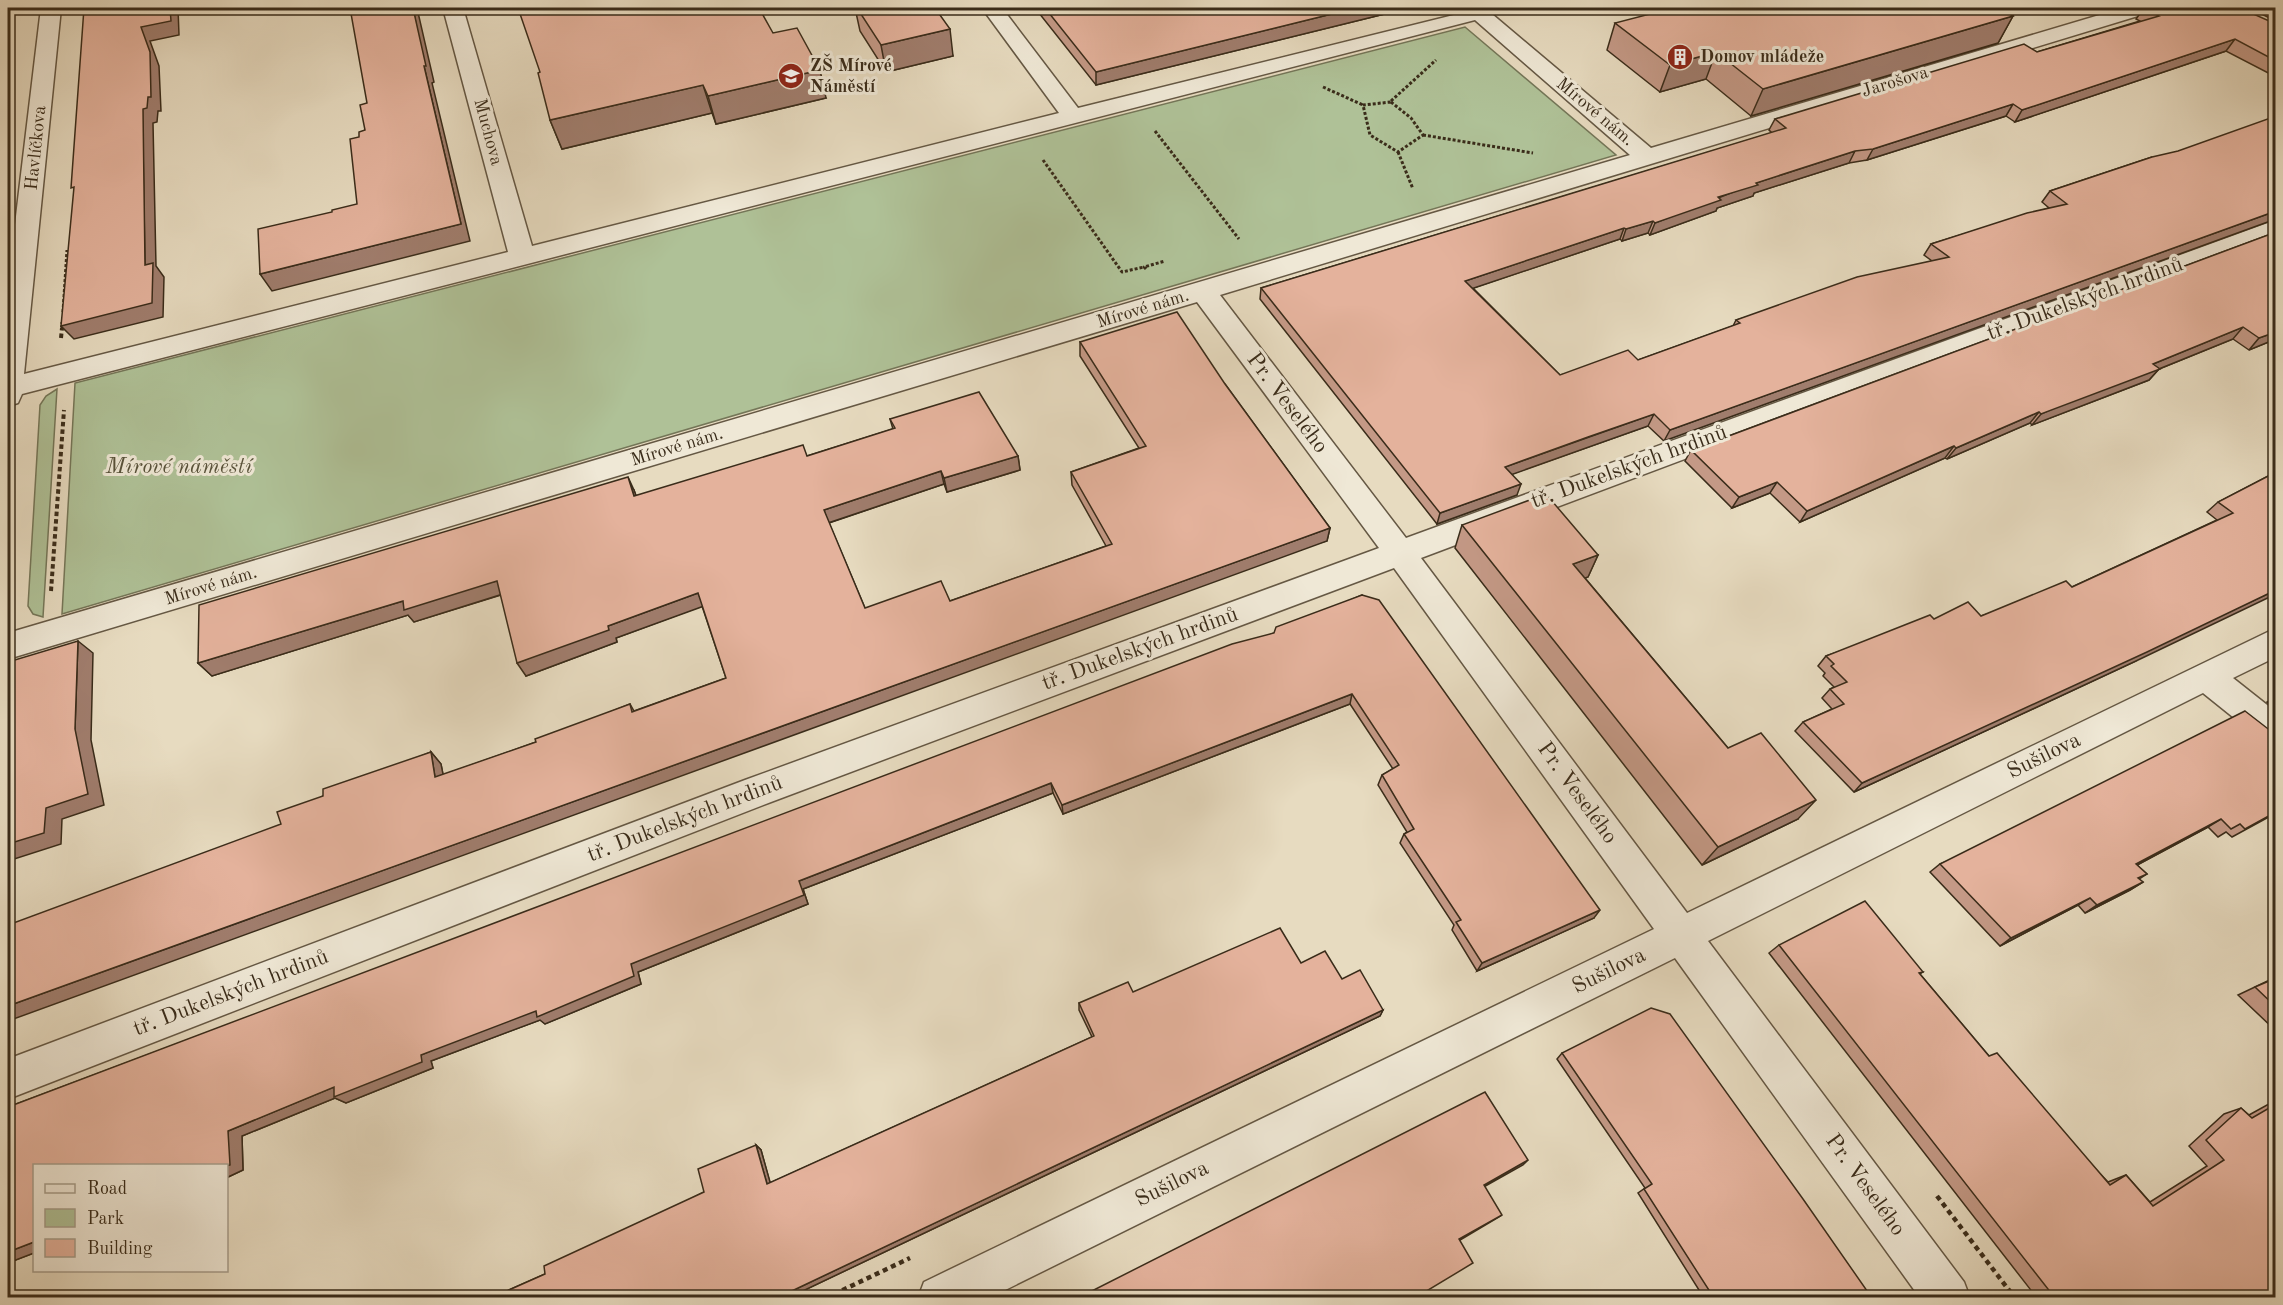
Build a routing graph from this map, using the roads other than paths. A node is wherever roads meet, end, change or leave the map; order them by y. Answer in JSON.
{"nodes":[{"id":1,"x":51,"y":8,"type":"edge"},
{"id":2,"x":453,"y":8,"type":"edge"},
{"id":3,"x":992,"y":8,"type":"edge"},
{"id":4,"x":2144,"y":8,"type":"edge"},
{"id":5,"x":1475,"y":10,"type":"edge"},
{"id":6,"x":2108,"y":12,"type":"edge"},
{"id":7,"x":1074,"y":118,"type":"junction"},
{"id":8,"x":1647,"y":156,"type":"junction"},
{"id":9,"x":35,"y":162,"type":"junction"},
{"id":10,"x":8,"y":168,"type":"edge"},
{"id":11,"x":2276,"y":228,"type":"edge"},
{"id":12,"x":522,"y":256,"type":"junction"},
{"id":13,"x":1203,"y":291,"type":"junction"},
{"id":14,"x":8,"y":392,"type":"edge"},
{"id":15,"x":1399,"y":552,"type":"junction"},
{"id":16,"x":2276,"y":641,"type":"edge"},
{"id":17,"x":8,"y":646,"type":"edge"},
{"id":18,"x":2206,"y":676,"type":"junction"},
{"id":19,"x":2276,"y":732,"type":"edge"},
{"id":20,"x":1682,"y":935,"type":"junction"},
{"id":21,"x":8,"y":1079,"type":"edge"},
{"id":22,"x":940,"y":1298,"type":"edge"},
{"id":23,"x":1948,"y":1298,"type":"edge"}],
"edges":[{"from":1,"to":9,"type":"street","name":"Havlíčkova"},
{"from":2,"to":12,"type":"street","name":"Muchova"},
{"from":3,"to":7,"type":"street"},
{"from":4,"to":6,"type":"street","name":"Jarošova"},
{"from":5,"to":7,"type":"street","name":"Mírové nám."},
{"from":5,"to":8,"type":"street","name":"Mírové nám."},
{"from":6,"to":8,"type":"street","name":"Jarošova"},
{"from":7,"to":12,"type":"street","name":"Mírové nám."},
{"from":8,"to":13,"type":"street","name":"Mírové nám."},
{"from":9,"to":10,"type":"street"},
{"from":9,"to":14,"type":"street","name":"Havlíčkova"},
{"from":11,"to":15,"type":"street","name":"tř. Dukelských hrdinů"},
{"from":12,"to":14,"type":"street","name":"Mírové nám."},
{"from":13,"to":15,"type":"street","name":"Pr. Veselého"},
{"from":13,"to":17,"type":"street","name":"Mírové nám."},
{"from":15,"to":20,"type":"street","name":"Pr. Veselého"},
{"from":15,"to":21,"type":"street","name":"tř. Dukelských hrdinů"},
{"from":16,"to":18,"type":"street","name":"Sušilova"},
{"from":18,"to":19,"type":"street"},
{"from":18,"to":20,"type":"street","name":"Sušilova"},
{"from":20,"to":22,"type":"street","name":"Sušilova"},
{"from":20,"to":23,"type":"street","name":"Pr. Veselého"}]}
